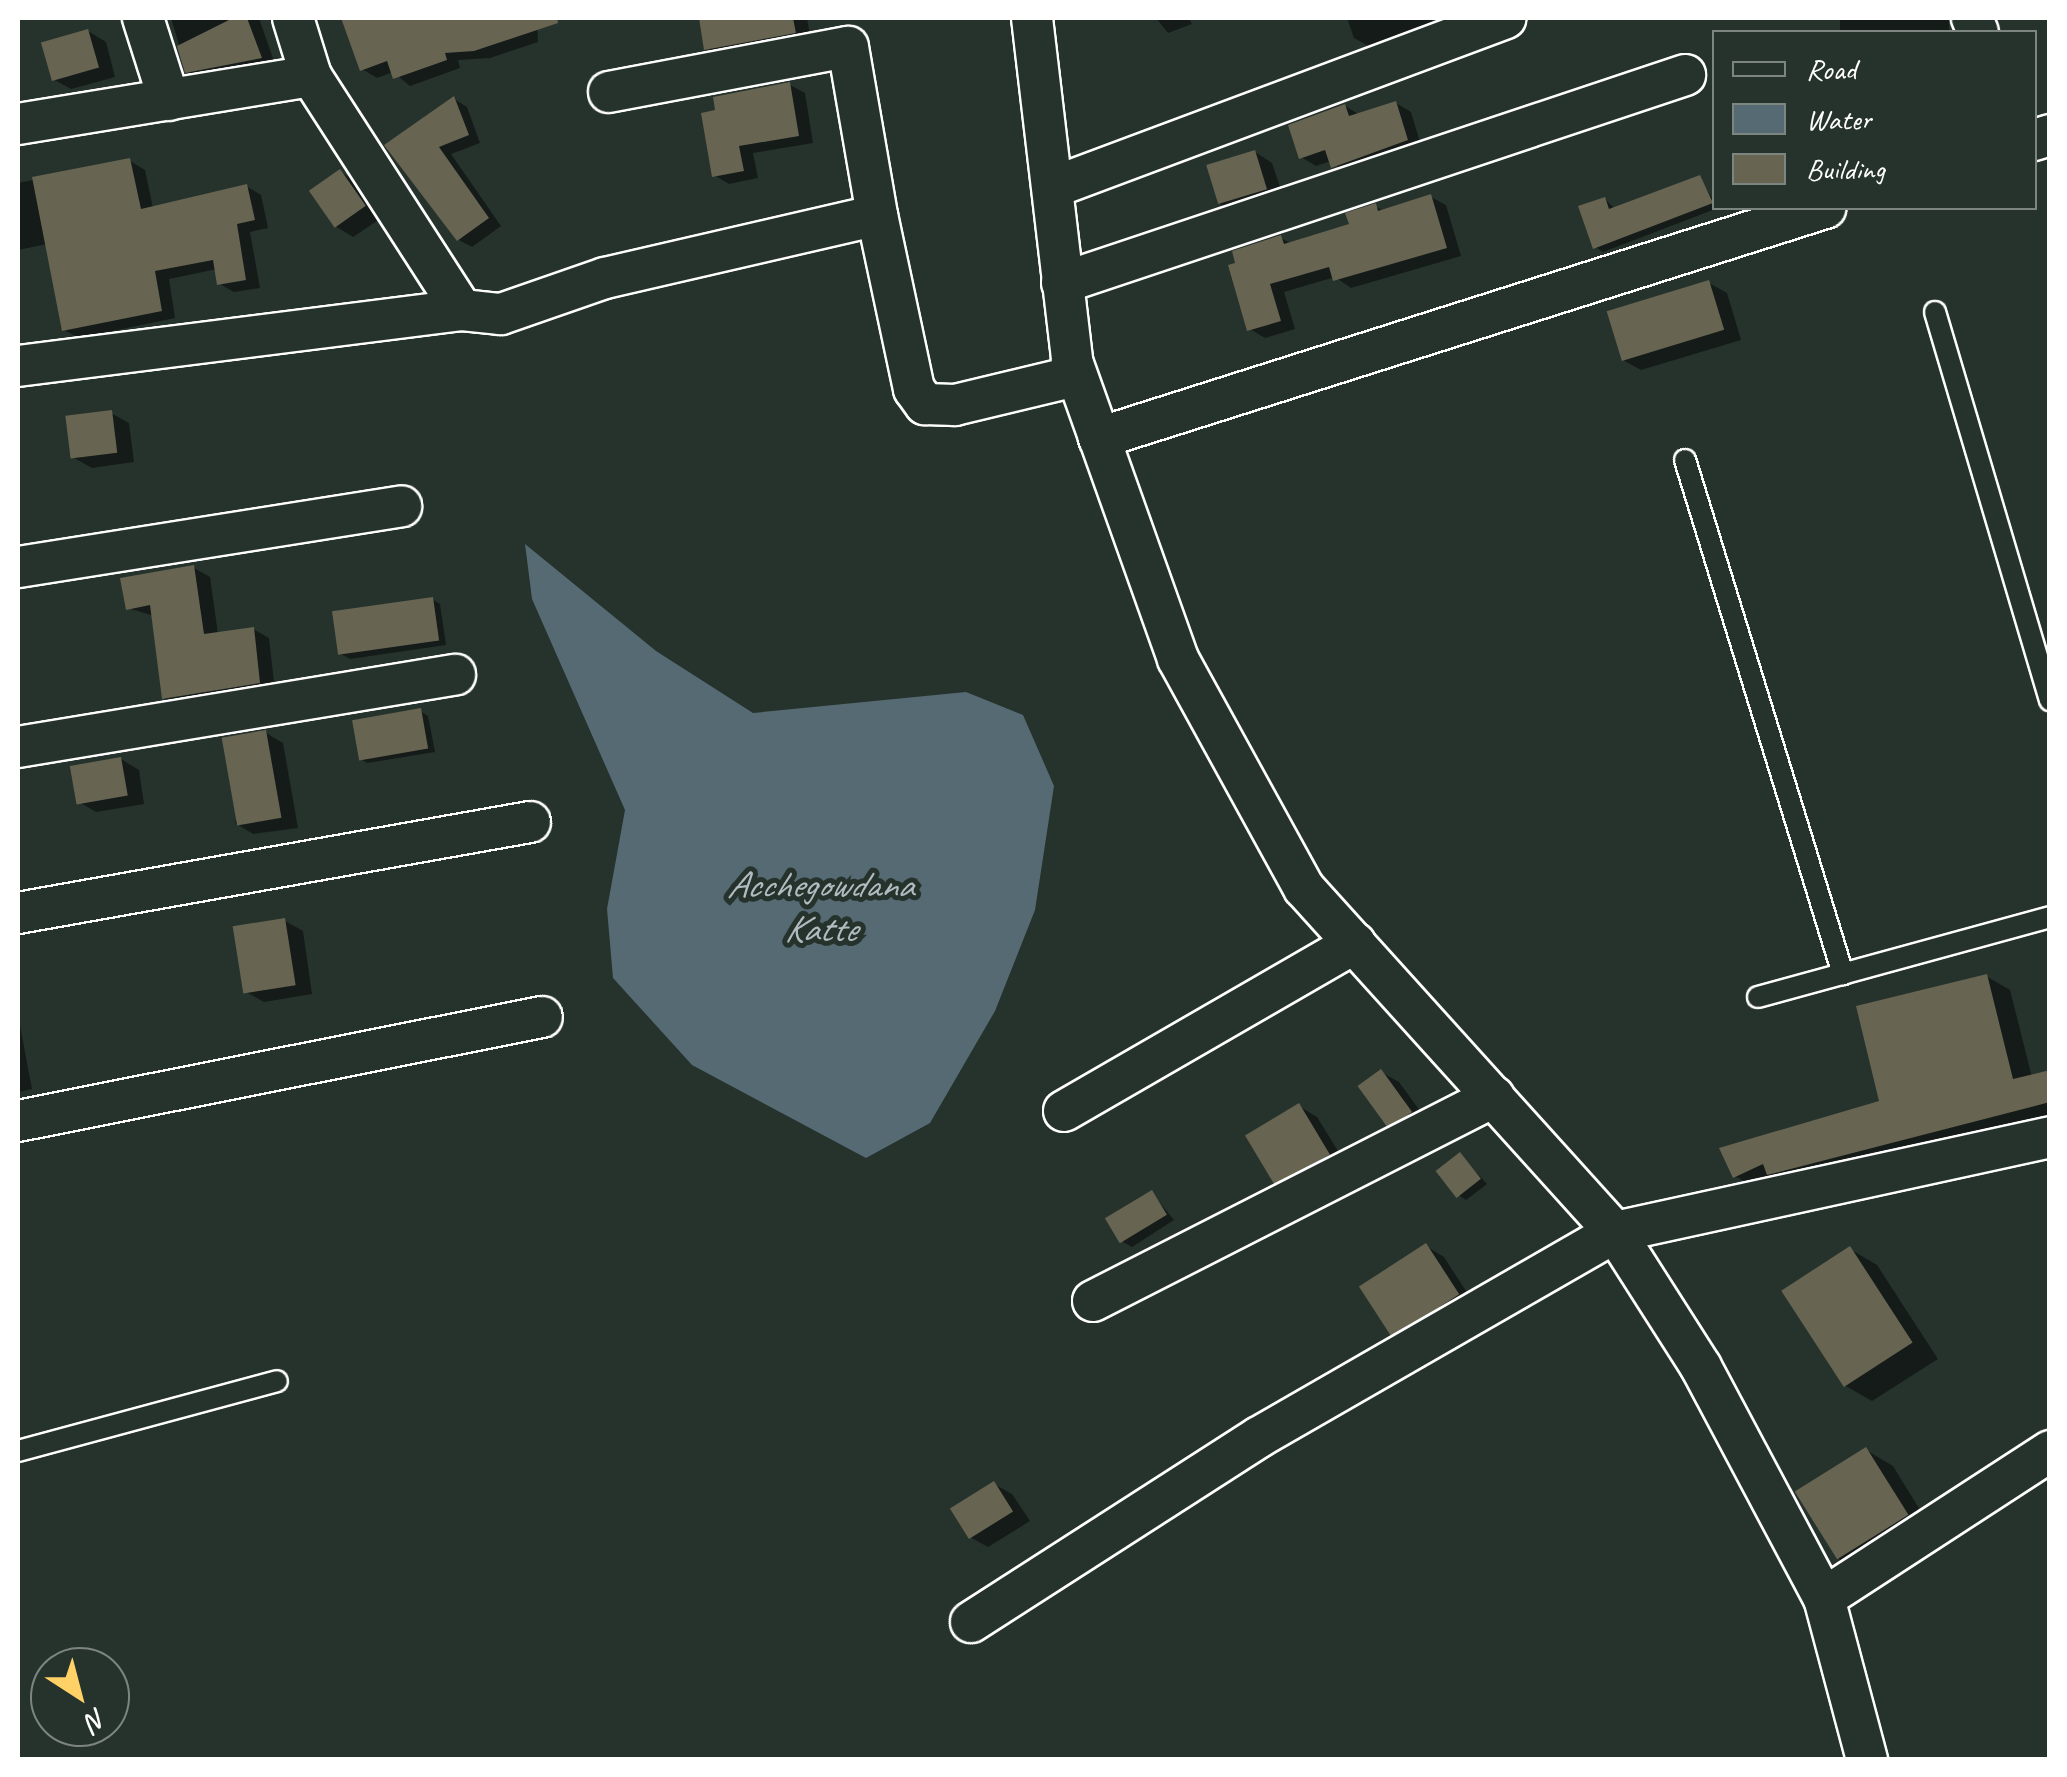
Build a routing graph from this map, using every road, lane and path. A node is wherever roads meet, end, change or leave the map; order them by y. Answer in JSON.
{"nodes":[{"id":1,"x":143,"y":18,"type":"edge"},
{"id":2,"x":293,"y":18,"type":"edge"},
{"id":3,"x":1032,"y":18,"type":"edge"},
{"id":4,"x":1506,"y":18,"type":"edge"},
{"id":5,"x":1685,"y":74,"type":"dead end"},
{"id":6,"x":311,"y":76,"type":"junction"},
{"id":7,"x":609,"y":92,"type":"dead end"},
{"id":8,"x":169,"y":100,"type":"junction"},
{"id":9,"x":18,"y":124,"type":"edge"},
{"id":10,"x":1054,"y":187,"type":"junction"},
{"id":11,"x":1820,"y":210,"type":"edge"},
{"id":12,"x":877,"y":215,"type":"junction"},
{"id":13,"x":1062,"y":283,"type":"junction"},
{"id":14,"x":462,"y":310,"type":"junction"},
{"id":15,"x":1936,"y":312,"type":"dead end"},
{"id":16,"x":18,"y":366,"type":"edge"},
{"id":17,"x":1076,"y":376,"type":"junction"},
{"id":18,"x":1099,"y":438,"type":"junction"},
{"id":19,"x":1685,"y":460,"type":"dead end"},
{"id":20,"x":401,"y":506,"type":"dead end"},
{"id":21,"x":18,"y":567,"type":"edge"},
{"id":22,"x":456,"y":675,"type":"dead end"},
{"id":23,"x":2050,"y":700,"type":"edge"},
{"id":24,"x":18,"y":747,"type":"edge"},
{"id":25,"x":530,"y":822,"type":"dead end"},
{"id":26,"x":18,"y":914,"type":"edge"},
{"id":27,"x":2050,"y":917,"type":"edge"},
{"id":28,"x":1354,"y":942,"type":"junction"},
{"id":29,"x":1843,"y":974,"type":"junction"},
{"id":30,"x":1758,"y":997,"type":"dead end"},
{"id":31,"x":542,"y":1017,"type":"dead end"},
{"id":32,"x":1494,"y":1097,"type":"junction"},
{"id":33,"x":1064,"y":1111,"type":"dead end"},
{"id":34,"x":18,"y":1120,"type":"edge"},
{"id":35,"x":2050,"y":1136,"type":"edge"},
{"id":36,"x":1615,"y":1232,"type":"junction"},
{"id":37,"x":1093,"y":1302,"type":"dead end"},
{"id":38,"x":277,"y":1381,"type":"dead end"},
{"id":39,"x":18,"y":1450,"type":"edge"},
{"id":40,"x":2050,"y":1452,"type":"edge"},
{"id":41,"x":1824,"y":1598,"type":"junction"},
{"id":42,"x":971,"y":1622,"type":"dead end"},
{"id":43,"x":1867,"y":1760,"type":"edge"}],
"edges":[{"from":1,"to":8,"type":"street"},
{"from":2,"to":6,"type":"street"},
{"from":3,"to":10,"type":"street"},
{"from":4,"to":10,"type":"street"},
{"from":5,"to":13,"type":"street"},
{"from":6,"to":8,"type":"street"},
{"from":6,"to":14,"type":"street"},
{"from":7,"to":12,"type":"street"},
{"from":8,"to":9,"type":"street"},
{"from":10,"to":13,"type":"street"},
{"from":11,"to":18,"type":"street"},
{"from":12,"to":14,"type":"street"},
{"from":12,"to":17,"type":"street"},
{"from":13,"to":17,"type":"street"},
{"from":14,"to":16,"type":"street"},
{"from":15,"to":23,"type":"lane"},
{"from":17,"to":18,"type":"street"},
{"from":18,"to":28,"type":"street"},
{"from":19,"to":29,"type":"lane"},
{"from":20,"to":21,"type":"street"},
{"from":22,"to":24,"type":"street"},
{"from":25,"to":26,"type":"street"},
{"from":27,"to":29,"type":"lane"},
{"from":28,"to":32,"type":"street"},
{"from":28,"to":33,"type":"street"},
{"from":29,"to":30,"type":"lane"},
{"from":31,"to":34,"type":"street"},
{"from":32,"to":36,"type":"street"},
{"from":32,"to":37,"type":"street"},
{"from":35,"to":36,"type":"street"},
{"from":36,"to":41,"type":"street"},
{"from":36,"to":42,"type":"street"},
{"from":38,"to":39,"type":"lane"},
{"from":40,"to":41,"type":"street"},
{"from":41,"to":43,"type":"street"}]}
